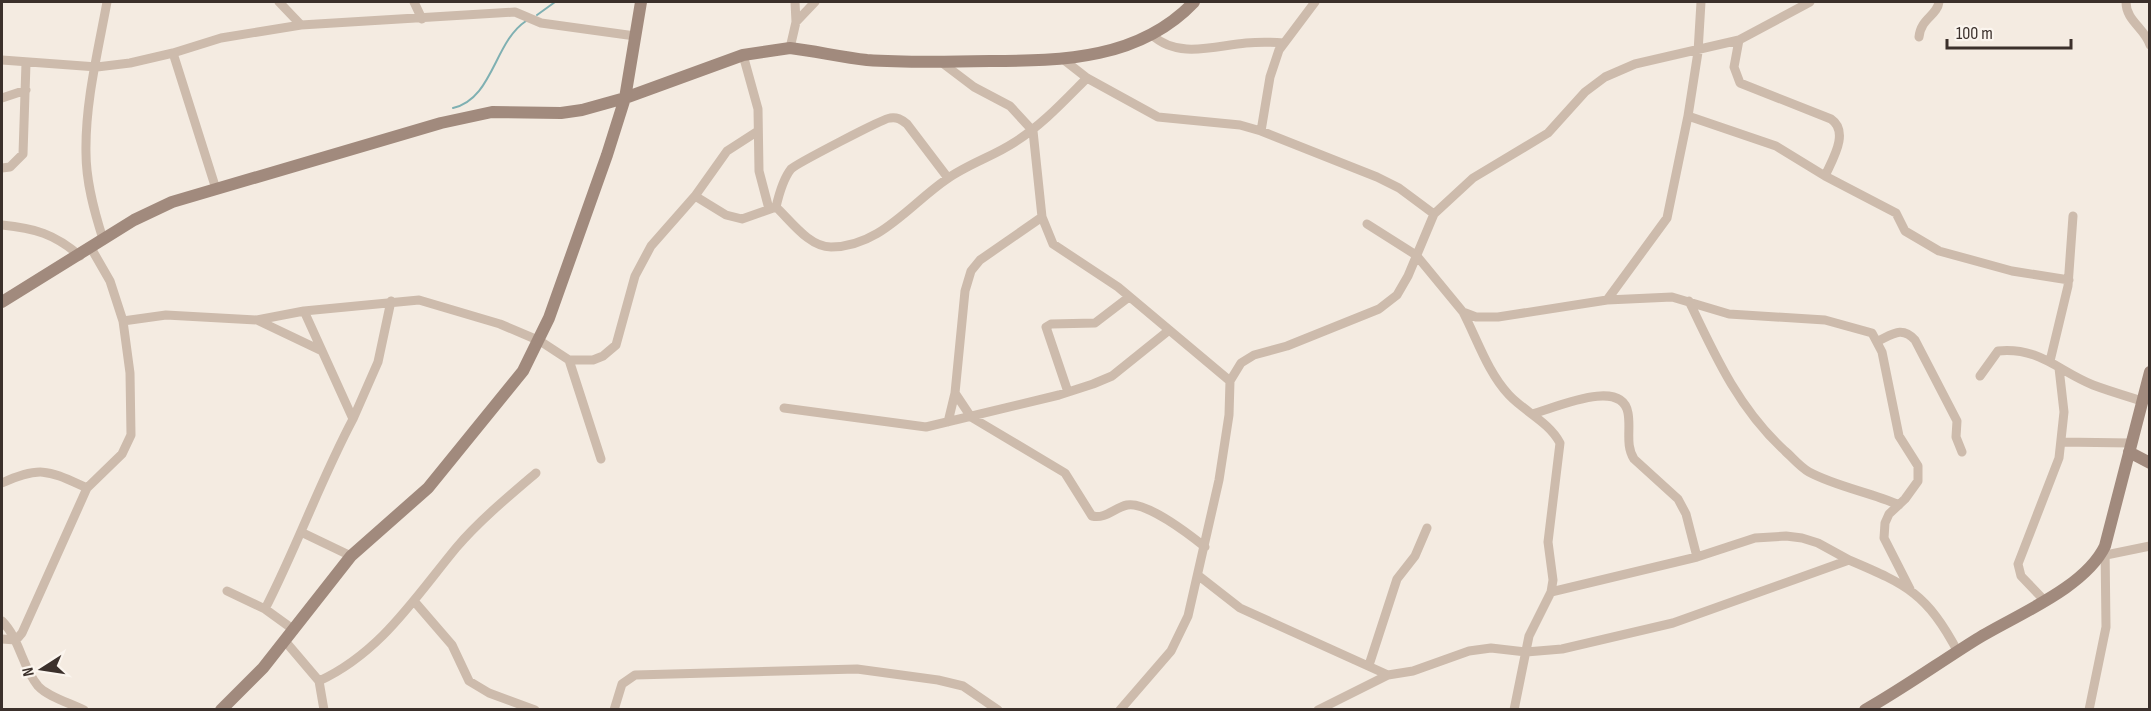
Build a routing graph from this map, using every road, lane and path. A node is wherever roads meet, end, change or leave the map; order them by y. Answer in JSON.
{"nodes":[{"id":1,"x":107,"y":2,"type":"edge"},
{"id":2,"x":279,"y":2,"type":"edge"},
{"id":3,"x":414,"y":2,"type":"edge"},
{"id":4,"x":641,"y":2,"type":"edge"},
{"id":5,"x":795,"y":2,"type":"edge"},
{"id":6,"x":815,"y":2,"type":"edge"},
{"id":7,"x":1194,"y":2,"type":"edge"},
{"id":8,"x":1315,"y":2,"type":"edge"},
{"id":9,"x":1701,"y":2,"type":"edge"},
{"id":10,"x":1810,"y":2,"type":"edge"},
{"id":11,"x":1939,"y":2,"type":"edge"},
{"id":12,"x":2126,"y":2,"type":"edge"},
{"id":13,"x":422,"y":19,"type":"junction"},
{"id":14,"x":796,"y":22,"type":"junction"},
{"id":15,"x":300,"y":25,"type":"junction"},
{"id":16,"x":2147,"y":32,"type":"edge"},
{"id":17,"x":1152,"y":35,"type":"junction"},
{"id":18,"x":635,"y":36,"type":"junction"},
{"id":19,"x":1919,"y":37,"type":"dead end"},
{"id":20,"x":1740,"y":40,"type":"junction"},
{"id":21,"x":1284,"y":43,"type":"junction"},
{"id":22,"x":2150,"y":45,"type":"edge"},
{"id":23,"x":790,"y":48,"type":"junction"},
{"id":24,"x":1698,"y":52,"type":"junction"},
{"id":25,"x":172,"y":53,"type":"junction"},
{"id":26,"x":743,"y":55,"type":"junction"},
{"id":27,"x":2,"y":60,"type":"edge"},
{"id":28,"x":1064,"y":60,"type":"junction"},
{"id":29,"x":941,"y":62,"type":"junction"},
{"id":30,"x":26,"y":63,"type":"junction"},
{"id":31,"x":97,"y":67,"type":"junction"},
{"id":32,"x":1087,"y":78,"type":"junction"},
{"id":33,"x":26,"y":90,"type":"junction"},
{"id":34,"x":625,"y":98,"type":"junction"},
{"id":35,"x":2,"y":99,"type":"edge"},
{"id":36,"x":1688,"y":116,"type":"junction"},
{"id":37,"x":1033,"y":130,"type":"junction"},
{"id":38,"x":758,"y":131,"type":"junction"},
{"id":39,"x":1261,"y":131,"type":"junction"},
{"id":40,"x":2,"y":168,"type":"edge"},
{"id":41,"x":1825,"y":176,"type":"junction"},
{"id":42,"x":948,"y":178,"type":"junction"},
{"id":43,"x":216,"y":189,"type":"junction"},
{"id":44,"x":695,"y":196,"type":"junction"},
{"id":45,"x":773,"y":208,"type":"junction"},
{"id":46,"x":1434,"y":214,"type":"junction"},
{"id":47,"x":2073,"y":216,"type":"dead end"},
{"id":48,"x":1042,"y":217,"type":"junction"},
{"id":49,"x":1367,"y":224,"type":"dead end"},
{"id":50,"x":2,"y":225,"type":"edge"},
{"id":51,"x":103,"y":239,"type":"junction"},
{"id":52,"x":91,"y":248,"type":"junction"},
{"id":53,"x":1416,"y":255,"type":"junction"},
{"id":54,"x":80,"y":256,"type":"junction"},
{"id":55,"x":2068,"y":280,"type":"junction"},
{"id":56,"x":1129,"y":297,"type":"junction"},
{"id":57,"x":1607,"y":300,"type":"junction"},
{"id":58,"x":391,"y":301,"type":"junction"},
{"id":59,"x":2,"y":302,"type":"edge"},
{"id":60,"x":1689,"y":302,"type":"junction"},
{"id":61,"x":304,"y":311,"type":"junction"},
{"id":62,"x":1464,"y":312,"type":"junction"},
{"id":63,"x":257,"y":320,"type":"junction"},
{"id":64,"x":123,"y":321,"type":"junction"},
{"id":65,"x":1168,"y":332,"type":"junction"},
{"id":66,"x":540,"y":341,"type":"junction"},
{"id":67,"x":1878,"y":341,"type":"junction"},
{"id":68,"x":322,"y":351,"type":"junction"},
{"id":69,"x":569,"y":360,"type":"junction"},
{"id":70,"x":2050,"y":361,"type":"junction"},
{"id":71,"x":2059,"y":368,"type":"junction"},
{"id":72,"x":2150,"y":372,"type":"edge"},
{"id":73,"x":1980,"y":376,"type":"dead end"},
{"id":74,"x":1230,"y":381,"type":"junction"},
{"id":75,"x":1068,"y":392,"type":"junction"},
{"id":76,"x":955,"y":393,"type":"junction"},
{"id":77,"x":2146,"y":399,"type":"edge"},
{"id":78,"x":784,"y":408,"type":"dead end"},
{"id":79,"x":1532,"y":414,"type":"junction"},
{"id":80,"x":971,"y":417,"type":"junction"},
{"id":81,"x":353,"y":419,"type":"junction"},
{"id":82,"x":948,"y":422,"type":"junction"},
{"id":83,"x":2061,"y":442,"type":"junction"},
{"id":84,"x":2130,"y":447,"type":"junction"},
{"id":85,"x":1962,"y":452,"type":"dead end"},
{"id":86,"x":601,"y":459,"type":"dead end"},
{"id":87,"x":2150,"y":463,"type":"edge"},
{"id":88,"x":537,"y":473,"type":"dead end"},
{"id":89,"x":2,"y":483,"type":"edge"},
{"id":90,"x":87,"y":488,"type":"junction"},
{"id":91,"x":1899,"y":505,"type":"junction"},
{"id":92,"x":1427,"y":528,"type":"dead end"},
{"id":93,"x":303,"y":533,"type":"junction"},
{"id":94,"x":2150,"y":546,"type":"edge"},
{"id":95,"x":1205,"y":547,"type":"junction"},
{"id":96,"x":2106,"y":551,"type":"junction"},
{"id":97,"x":351,"y":556,"type":"junction"},
{"id":98,"x":1697,"y":557,"type":"junction"},
{"id":99,"x":1849,"y":560,"type":"junction"},
{"id":100,"x":1199,"y":576,"type":"junction"},
{"id":101,"x":1910,"y":589,"type":"junction"},
{"id":102,"x":227,"y":591,"type":"dead end"},
{"id":103,"x":1551,"y":592,"type":"junction"},
{"id":104,"x":414,"y":600,"type":"junction"},
{"id":105,"x":2044,"y":600,"type":"junction"},
{"id":106,"x":265,"y":609,"type":"junction"},
{"id":107,"x":2,"y":621,"type":"edge"},
{"id":108,"x":294,"y":630,"type":"junction"},
{"id":109,"x":2,"y":639,"type":"edge"},
{"id":110,"x":15,"y":640,"type":"junction"},
{"id":111,"x":285,"y":640,"type":"junction"},
{"id":112,"x":1526,"y":652,"type":"junction"},
{"id":113,"x":1958,"y":652,"type":"junction"},
{"id":114,"x":1369,"y":665,"type":"junction"},
{"id":115,"x":1388,"y":675,"type":"junction"},
{"id":116,"x":319,"y":681,"type":"junction"},
{"id":117,"x":984,"y":700,"type":"junction"},
{"id":118,"x":84,"y":710,"type":"edge"},
{"id":119,"x":221,"y":710,"type":"edge"},
{"id":120,"x":324,"y":710,"type":"edge"},
{"id":121,"x":535,"y":710,"type":"edge"},
{"id":122,"x":614,"y":710,"type":"edge"},
{"id":123,"x":979,"y":710,"type":"edge"},
{"id":124,"x":998,"y":710,"type":"edge"},
{"id":125,"x":1120,"y":710,"type":"edge"},
{"id":126,"x":1318,"y":710,"type":"edge"},
{"id":127,"x":1514,"y":710,"type":"edge"},
{"id":128,"x":1865,"y":710,"type":"edge"},
{"id":129,"x":2089,"y":710,"type":"edge"}],
"edges":[{"from":1,"to":31,"type":"street"},
{"from":2,"to":15,"type":"street"},
{"from":3,"to":13,"type":"street"},
{"from":4,"to":18,"type":"street"},
{"from":5,"to":14,"type":"street"},
{"from":6,"to":14,"type":"street"},
{"from":7,"to":17,"type":"street"},
{"from":8,"to":21,"type":"street"},
{"from":9,"to":24,"type":"street"},
{"from":10,"to":20,"type":"street"},
{"from":11,"to":19,"type":"street"},
{"from":12,"to":16,"type":"street"},
{"from":13,"to":15,"type":"street"},
{"from":13,"to":18,"type":"street"},
{"from":14,"to":23,"type":"street"},
{"from":15,"to":25,"type":"street"},
{"from":16,"to":22,"type":"street"},
{"from":17,"to":21,"type":"street"},
{"from":17,"to":28,"type":"street"},
{"from":18,"to":34,"type":"street"},
{"from":20,"to":24,"type":"street"},
{"from":20,"to":41,"type":"street"},
{"from":21,"to":39,"type":"street"},
{"from":23,"to":26,"type":"street"},
{"from":23,"to":29,"type":"street"},
{"from":24,"to":36,"type":"street"},
{"from":24,"to":46,"type":"street"},
{"from":25,"to":31,"type":"street"},
{"from":25,"to":43,"type":"street"},
{"from":26,"to":34,"type":"street"},
{"from":26,"to":38,"type":"street"},
{"from":27,"to":30,"type":"street"},
{"from":28,"to":29,"type":"street"},
{"from":28,"to":32,"type":"street"},
{"from":29,"to":37,"type":"street"},
{"from":30,"to":31,"type":"street"},
{"from":30,"to":33,"type":"street"},
{"from":31,"to":51,"type":"street"},
{"from":32,"to":37,"type":"street"},
{"from":32,"to":39,"type":"street"},
{"from":33,"to":35,"type":"street"},
{"from":33,"to":40,"type":"street"},
{"from":34,"to":43,"type":"street"},
{"from":34,"to":66,"type":"street"},
{"from":36,"to":41,"type":"street"},
{"from":36,"to":57,"type":"street"},
{"from":37,"to":42,"type":"street"},
{"from":37,"to":48,"type":"street"},
{"from":38,"to":44,"type":"street"},
{"from":38,"to":45,"type":"street"},
{"from":39,"to":46,"type":"street"},
{"from":41,"to":55,"type":"street"},
{"from":42,"to":45,"type":"street"},
{"from":42,"to":45,"type":"street"},
{"from":43,"to":51,"type":"street"},
{"from":44,"to":45,"type":"street"},
{"from":44,"to":69,"type":"street"},
{"from":46,"to":53,"type":"street"},
{"from":47,"to":55,"type":"street"},
{"from":48,"to":56,"type":"street"},
{"from":48,"to":76,"type":"street"},
{"from":49,"to":53,"type":"street"},
{"from":50,"to":54,"type":"street"},
{"from":51,"to":52,"type":"street"},
{"from":52,"to":54,"type":"street"},
{"from":52,"to":64,"type":"street"},
{"from":53,"to":62,"type":"street"},
{"from":53,"to":74,"type":"street"},
{"from":54,"to":59,"type":"street"},
{"from":55,"to":70,"type":"street"},
{"from":56,"to":65,"type":"street"},
{"from":56,"to":75,"type":"street"},
{"from":57,"to":60,"type":"street"},
{"from":57,"to":62,"type":"street"},
{"from":58,"to":61,"type":"street"},
{"from":58,"to":66,"type":"street"},
{"from":58,"to":81,"type":"street"},
{"from":60,"to":67,"type":"street"},
{"from":60,"to":91,"type":"street"},
{"from":61,"to":63,"type":"street"},
{"from":61,"to":68,"type":"street"},
{"from":62,"to":79,"type":"street"},
{"from":63,"to":64,"type":"street"},
{"from":63,"to":68,"type":"street"},
{"from":64,"to":90,"type":"street"},
{"from":65,"to":74,"type":"street"},
{"from":65,"to":75,"type":"street"},
{"from":66,"to":69,"type":"street"},
{"from":66,"to":97,"type":"street"},
{"from":67,"to":85,"type":"street"},
{"from":67,"to":91,"type":"street"},
{"from":68,"to":81,"type":"street"},
{"from":69,"to":86,"type":"street"},
{"from":70,"to":71,"type":"street"},
{"from":70,"to":73,"type":"street"},
{"from":71,"to":77,"type":"street"},
{"from":71,"to":83,"type":"street"},
{"from":72,"to":77,"type":"street"},
{"from":74,"to":95,"type":"street"},
{"from":75,"to":80,"type":"street"},
{"from":76,"to":80,"type":"street"},
{"from":76,"to":82,"type":"street"},
{"from":77,"to":84,"type":"street"},
{"from":78,"to":82,"type":"street"},
{"from":79,"to":98,"type":"street"},
{"from":79,"to":103,"type":"street"},
{"from":80,"to":82,"type":"street"},
{"from":80,"to":95,"type":"street"},
{"from":81,"to":93,"type":"street"},
{"from":83,"to":84,"type":"street"},
{"from":83,"to":105,"type":"street"},
{"from":84,"to":87,"type":"street"},
{"from":84,"to":96,"type":"street"},
{"from":88,"to":104,"type":"street"},
{"from":89,"to":90,"type":"street"},
{"from":90,"to":110,"type":"street"},
{"from":91,"to":101,"type":"street"},
{"from":92,"to":114,"type":"street"},
{"from":93,"to":97,"type":"street"},
{"from":93,"to":106,"type":"street"},
{"from":94,"to":96,"type":"street"},
{"from":95,"to":100,"type":"street"},
{"from":96,"to":105,"type":"street"},
{"from":96,"to":129,"type":"street"},
{"from":97,"to":108,"type":"street"},
{"from":98,"to":99,"type":"street"},
{"from":98,"to":103,"type":"street"},
{"from":99,"to":101,"type":"street"},
{"from":99,"to":112,"type":"street"},
{"from":100,"to":114,"type":"street"},
{"from":100,"to":125,"type":"street"},
{"from":101,"to":113,"type":"street"},
{"from":102,"to":106,"type":"street"},
{"from":103,"to":112,"type":"street"},
{"from":104,"to":116,"type":"street"},
{"from":104,"to":121,"type":"street"},
{"from":105,"to":113,"type":"street"},
{"from":106,"to":108,"type":"street"},
{"from":107,"to":110,"type":"street"},
{"from":108,"to":111,"type":"street"},
{"from":109,"to":110,"type":"street"},
{"from":110,"to":118,"type":"street"},
{"from":111,"to":116,"type":"street"},
{"from":111,"to":119,"type":"street"},
{"from":112,"to":115,"type":"street"},
{"from":112,"to":127,"type":"street"},
{"from":113,"to":128,"type":"street"},
{"from":114,"to":115,"type":"street"},
{"from":115,"to":126,"type":"street"},
{"from":116,"to":120,"type":"street"},
{"from":117,"to":122,"type":"street"},
{"from":117,"to":123,"type":"street"},
{"from":117,"to":124,"type":"street"}]}
